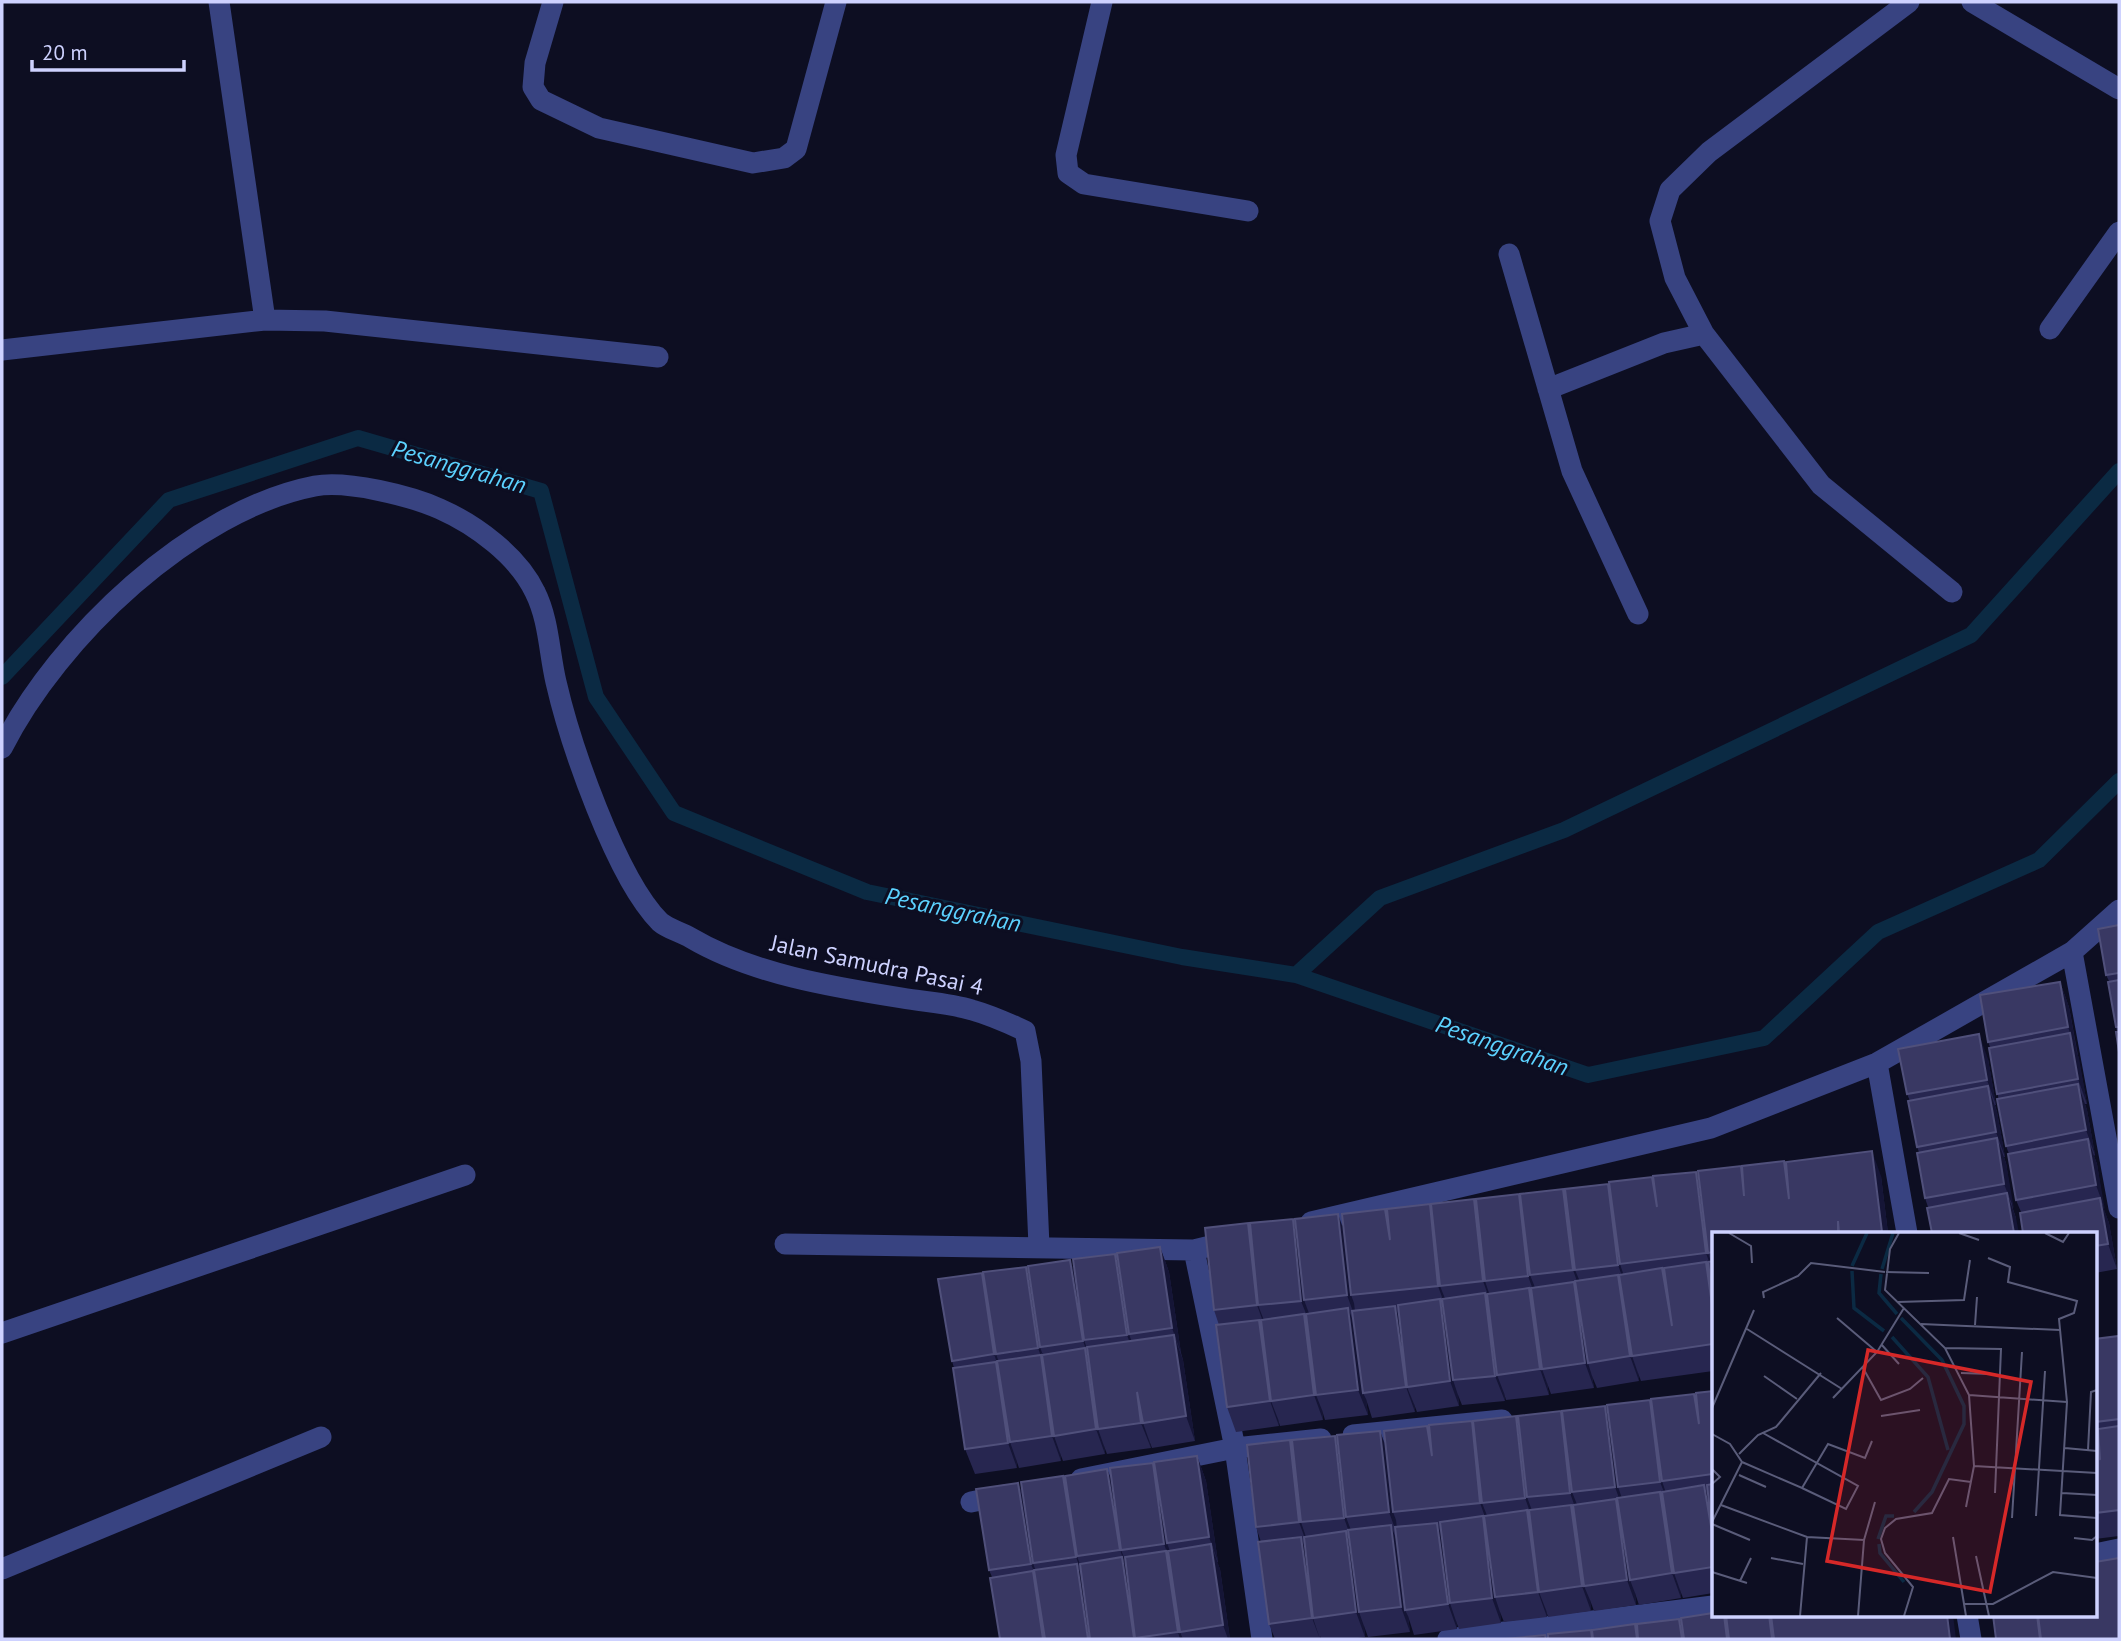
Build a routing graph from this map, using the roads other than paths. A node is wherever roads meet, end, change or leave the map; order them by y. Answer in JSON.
{"nodes":[{"id":1,"x":219,"y":2,"type":"edge"},
{"id":2,"x":553,"y":2,"type":"edge"},
{"id":3,"x":836,"y":2,"type":"edge"},
{"id":4,"x":1102,"y":2,"type":"edge"},
{"id":5,"x":1909,"y":2,"type":"edge"},
{"id":6,"x":1972,"y":2,"type":"edge"},
{"id":7,"x":2119,"y":89,"type":"edge"},
{"id":8,"x":1248,"y":211,"type":"dead end"},
{"id":9,"x":2119,"y":232,"type":"edge"},
{"id":10,"x":1509,"y":254,"type":"dead end"},
{"id":11,"x":265,"y":320,"type":"junction"},
{"id":12,"x":2050,"y":329,"type":"dead end"},
{"id":13,"x":1704,"y":334,"type":"junction"},
{"id":14,"x":2,"y":350,"type":"edge"},
{"id":15,"x":658,"y":357,"type":"dead end"},
{"id":16,"x":1548,"y":389,"type":"junction"},
{"id":17,"x":1952,"y":592,"type":"dead end"},
{"id":18,"x":1638,"y":614,"type":"dead end"},
{"id":19,"x":2,"y":748,"type":"edge"},
{"id":20,"x":2119,"y":910,"type":"edge"},
{"id":21,"x":2072,"y":952,"type":"junction"},
{"id":22,"x":1877,"y":1063,"type":"junction"},
{"id":23,"x":465,"y":1175,"type":"dead end"},
{"id":24,"x":2119,"y":1208,"type":"edge"},
{"id":25,"x":1289,"y":1227,"type":"edge"},
{"id":26,"x":1907,"y":1232,"type":"edge"},
{"id":27,"x":1262,"y":1234,"type":"edge"},
{"id":28,"x":785,"y":1244,"type":"dead end"},
{"id":29,"x":1039,"y":1246,"type":"junction"},
{"id":30,"x":1194,"y":1250,"type":"junction"},
{"id":31,"x":2,"y":1333,"type":"edge"},
{"id":32,"x":1522,"y":1418,"type":"edge"},
{"id":33,"x":320,"y":1437,"type":"dead end"},
{"id":34,"x":1235,"y":1448,"type":"junction"},
{"id":35,"x":1063,"y":1483,"type":"edge"},
{"id":36,"x":1024,"y":1491,"type":"edge"},
{"id":37,"x":971,"y":1502,"type":"dead end"},
{"id":38,"x":2119,"y":1549,"type":"edge"},
{"id":39,"x":2096,"y":1553,"type":"edge"},
{"id":40,"x":2,"y":1570,"type":"edge"},
{"id":41,"x":1712,"y":1606,"type":"edge"},
{"id":42,"x":1967,"y":1616,"type":"edge"},
{"id":43,"x":1262,"y":1639,"type":"edge"},
{"id":44,"x":1448,"y":1639,"type":"edge"},
{"id":45,"x":1971,"y":1639,"type":"edge"}],
"edges":[{"from":1,"to":11,"type":"street"},
{"from":2,"to":3,"type":"street"},
{"from":4,"to":8,"type":"street"},
{"from":5,"to":13,"type":"street"},
{"from":6,"to":7,"type":"street"},
{"from":9,"to":12,"type":"street"},
{"from":10,"to":16,"type":"street"},
{"from":11,"to":14,"type":"street"},
{"from":11,"to":15,"type":"street"},
{"from":13,"to":16,"type":"street"},
{"from":13,"to":17,"type":"street"},
{"from":16,"to":18,"type":"street"},
{"from":19,"to":29,"type":"street","name":"Jalan Samudra Pasai 4"},
{"from":20,"to":21,"type":"street"},
{"from":21,"to":22,"type":"street"},
{"from":21,"to":24,"type":"street"},
{"from":22,"to":25,"type":"street"},
{"from":22,"to":26,"type":"street"},
{"from":23,"to":31,"type":"street"},
{"from":27,"to":30,"type":"street"},
{"from":28,"to":29,"type":"street"},
{"from":29,"to":30,"type":"street"},
{"from":30,"to":34,"type":"street"},
{"from":32,"to":34,"type":"street"},
{"from":33,"to":40,"type":"street"},
{"from":34,"to":35,"type":"street"},
{"from":34,"to":43,"type":"street"},
{"from":36,"to":37,"type":"street"},
{"from":38,"to":39,"type":"street"},
{"from":41,"to":44,"type":"street"},
{"from":42,"to":45,"type":"street"}]}
